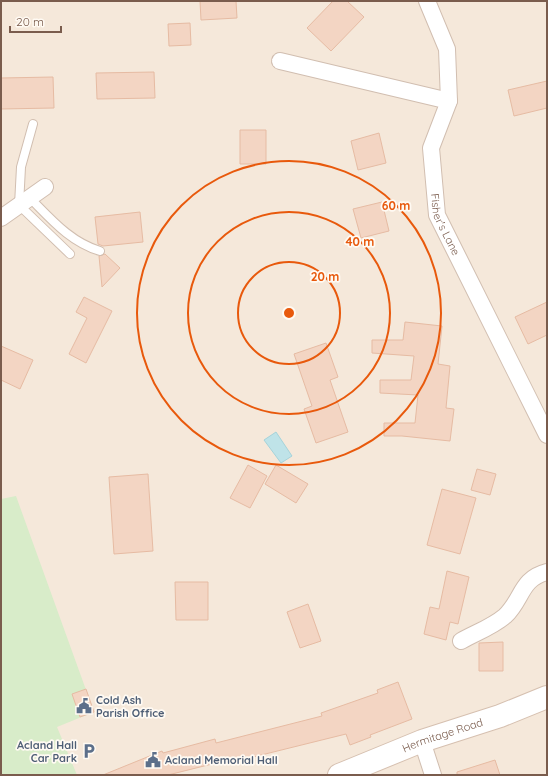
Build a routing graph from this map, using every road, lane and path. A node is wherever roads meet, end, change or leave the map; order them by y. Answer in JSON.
{"nodes":[{"id":1,"x":426,"y":1,"type":"edge"},
{"id":2,"x":280,"y":61,"type":"dead end"},
{"id":3,"x":449,"y":101,"type":"junction"},
{"id":4,"x":34,"y":124,"type":"dead end"},
{"id":5,"x":45,"y":187,"type":"dead end"},
{"id":6,"x":24,"y":201,"type":"junction"},
{"id":7,"x":1,"y":218,"type":"edge"},
{"id":8,"x":100,"y":251,"type":"dead end"},
{"id":9,"x":70,"y":254,"type":"dead end"},
{"id":10,"x":547,"y":435,"type":"edge"},
{"id":11,"x":547,"y":572,"type":"edge"},
{"id":12,"x":461,"y":640,"type":"dead end"},
{"id":13,"x":547,"y":697,"type":"edge"},
{"id":14,"x":422,"y":741,"type":"junction"},
{"id":15,"x":339,"y":775,"type":"edge"},
{"id":16,"x":433,"y":775,"type":"edge"}],
"edges":[{"from":1,"to":3,"type":"street","name":"Fisher's Lane"},
{"from":2,"to":3,"type":"street"},
{"from":3,"to":10,"type":"street","name":"Fisher's Lane"},
{"from":4,"to":6,"type":"lane"},
{"from":5,"to":6,"type":"street"},
{"from":6,"to":7,"type":"street"},
{"from":6,"to":8,"type":"lane"},
{"from":6,"to":9,"type":"lane"},
{"from":11,"to":12,"type":"street"},
{"from":13,"to":14,"type":"street","name":"Hermitage Road"},
{"from":14,"to":15,"type":"street","name":"Hermitage Road"},
{"from":14,"to":16,"type":"street"}]}
